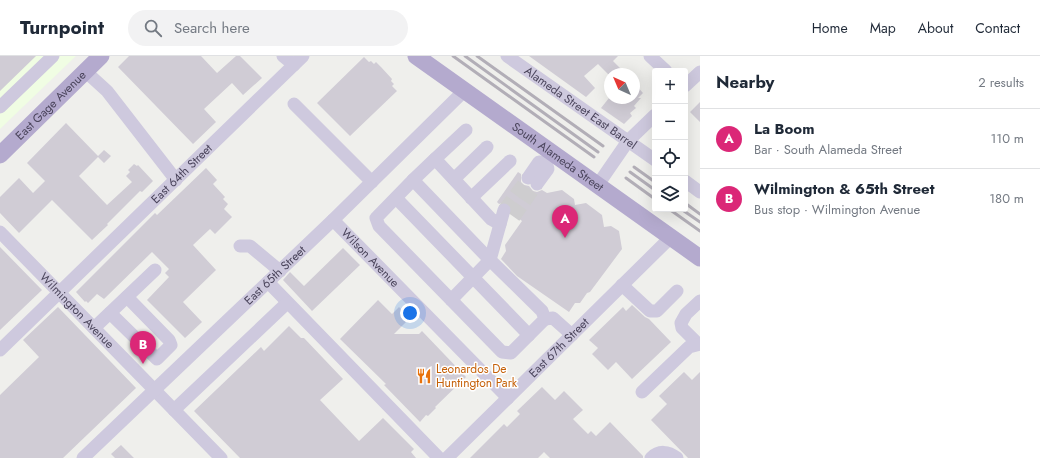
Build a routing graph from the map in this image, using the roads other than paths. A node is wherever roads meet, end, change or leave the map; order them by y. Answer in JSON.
{"nodes":[{"id":1,"x":53,"y":56,"type":"edge"},
{"id":2,"x":283,"y":56,"type":"edge"},
{"id":3,"x":416,"y":56,"type":"edge"},
{"id":4,"x":507,"y":56,"type":"edge"},
{"id":5,"x":650,"y":56,"type":"edge"},
{"id":6,"x":100,"y":57,"type":"edge"},
{"id":7,"x":299,"y":60,"type":"edge"},
{"id":8,"x":663,"y":68,"type":"edge"},
{"id":9,"x":85,"y":72,"type":"junction"},
{"id":10,"x":700,"y":72,"type":"edge"},
{"id":11,"x":688,"y":83,"type":"edge"},
{"id":12,"x":464,"y":91,"type":"junction"},
{"id":13,"x":294,"y":104,"type":"dead end"},
{"id":14,"x":0,"y":107,"type":"edge"},
{"id":15,"x":652,"y":118,"type":"edge"},
{"id":16,"x":466,"y":130,"type":"dead end"},
{"id":17,"x":628,"y":141,"type":"junction"},
{"id":18,"x":487,"y":147,"type":"dead end"},
{"id":19,"x":0,"y":155,"type":"edge"},
{"id":20,"x":652,"y":158,"type":"edge"},
{"id":21,"x":435,"y":159,"type":"junction"},
{"id":22,"x":510,"y":161,"type":"dead end"},
{"id":23,"x":546,"y":161,"type":"junction"},
{"id":24,"x":454,"y":179,"type":"junction"},
{"id":25,"x":176,"y":180,"type":"junction"},
{"id":26,"x":414,"y":180,"type":"junction"},
{"id":27,"x":532,"y":181,"type":"tunnel mouth"},
{"id":28,"x":372,"y":182,"type":"junction"},
{"id":29,"x":688,"y":183,"type":"edge"},
{"id":30,"x":597,"y":186,"type":"junction"},
{"id":31,"x":700,"y":192,"type":"edge"},
{"id":32,"x":396,"y":198,"type":"junction"},
{"id":33,"x":471,"y":198,"type":"junction"},
{"id":34,"x":509,"y":213,"type":"tunnel mouth"},
{"id":35,"x":333,"y":220,"type":"junction"},
{"id":36,"x":500,"y":224,"type":"junction"},
{"id":37,"x":0,"y":232,"type":"edge"},
{"id":38,"x":671,"y":238,"type":"junction"},
{"id":39,"x":240,"y":246,"type":"dead end"},
{"id":40,"x":700,"y":258,"type":"edge"},
{"id":41,"x":490,"y":260,"type":"junction"},
{"id":42,"x":155,"y":270,"type":"dead end"},
{"id":43,"x":280,"y":271,"type":"junction"},
{"id":44,"x":474,"y":278,"type":"junction"},
{"id":45,"x":268,"y":282,"type":"junction"},
{"id":46,"x":622,"y":285,"type":"junction"},
{"id":47,"x":677,"y":291,"type":"dead end"},
{"id":48,"x":60,"y":292,"type":"junction"},
{"id":49,"x":127,"y":297,"type":"junction"},
{"id":50,"x":451,"y":300,"type":"junction"},
{"id":51,"x":700,"y":301,"type":"edge"},
{"id":52,"x":287,"y":303,"type":"junction"},
{"id":53,"x":110,"y":313,"type":"junction"},
{"id":54,"x":545,"y":319,"type":"junction"},
{"id":55,"x":94,"y":328,"type":"junction"},
{"id":56,"x":529,"y":335,"type":"junction"},
{"id":57,"x":572,"y":335,"type":"junction"},
{"id":58,"x":699,"y":344,"type":"edge"},
{"id":59,"x":0,"y":350,"type":"edge"},
{"id":60,"x":155,"y":390,"type":"junction"},
{"id":61,"x":642,"y":392,"type":"dead end"},
{"id":62,"x":508,"y":398,"type":"junction"},
{"id":63,"x":174,"y":410,"type":"junction"},
{"id":64,"x":83,"y":458,"type":"edge"},
{"id":65,"x":221,"y":458,"type":"edge"},
{"id":66,"x":439,"y":458,"type":"edge"},
{"id":67,"x":447,"y":458,"type":"edge"},
{"id":68,"x":651,"y":458,"type":"edge"},
{"id":69,"x":677,"y":458,"type":"edge"}],
"edges":[{"from":1,"to":14,"type":"street"},
{"from":2,"to":7,"type":"street"},
{"from":3,"to":12,"type":"main road","name":"South Alameda Street"},
{"from":4,"to":17,"type":"street","name":"Alameda Street East Barrel"},
{"from":5,"to":8,"type":"street"},
{"from":6,"to":9,"type":"main road","name":"East Gage Avenue"},
{"from":7,"to":25,"type":"street","name":"East 64th Street"},
{"from":9,"to":19,"type":"main road","name":"East Gage Avenue"},
{"from":9,"to":25,"type":"street"},
{"from":10,"to":11,"type":"street"},
{"from":12,"to":23,"type":"main road","name":"South Alameda Street"},
{"from":12,"to":28,"type":"street","name":"East 65th Street"},
{"from":13,"to":28,"type":"street"},
{"from":15,"to":17,"type":"street"},
{"from":16,"to":21,"type":"street"},
{"from":17,"to":20,"type":"street","name":"Alameda Street East Barrel"},
{"from":17,"to":30,"type":"street"},
{"from":18,"to":24,"type":"street"},
{"from":21,"to":24,"type":"street"},
{"from":21,"to":26,"type":"street"},
{"from":22,"to":33,"type":"street"},
{"from":23,"to":27,"type":"street"},
{"from":23,"to":30,"type":"main road","name":"South Alameda Street"},
{"from":24,"to":33,"type":"street"},
{"from":25,"to":48,"type":"street","name":"East 64th Street"},
{"from":26,"to":32,"type":"street"},
{"from":26,"to":41,"type":"street"},
{"from":28,"to":35,"type":"street","name":"East 65th Street"},
{"from":29,"to":31,"type":"street"},
{"from":30,"to":38,"type":"main road","name":"South Alameda Street"},
{"from":32,"to":44,"type":"street"},
{"from":32,"to":50,"type":"street"},
{"from":33,"to":36,"type":"street"},
{"from":34,"to":36,"type":"street"},
{"from":35,"to":43,"type":"street","name":"East 65th Street"},
{"from":35,"to":62,"type":"street","name":"Wilson Avenue"},
{"from":36,"to":41,"type":"street"},
{"from":37,"to":48,"type":"street","name":"Wilmington Avenue"},
{"from":38,"to":40,"type":"main road","name":"South Alameda Street"},
{"from":38,"to":46,"type":"street","name":"East 67th Street"},
{"from":39,"to":43,"type":"street"},
{"from":41,"to":44,"type":"street"},
{"from":41,"to":54,"type":"street"},
{"from":42,"to":49,"type":"street"},
{"from":43,"to":45,"type":"street","name":"East 65th Street"},
{"from":44,"to":50,"type":"street"},
{"from":44,"to":56,"type":"street"},
{"from":45,"to":52,"type":"street"},
{"from":45,"to":60,"type":"street","name":"East 65th Street"},
{"from":46,"to":47,"type":"street"},
{"from":46,"to":57,"type":"street","name":"East 67th Street"},
{"from":48,"to":55,"type":"street","name":"Wilmington Avenue"},
{"from":48,"to":59,"type":"street","name":"East 64th Street"},
{"from":49,"to":53,"type":"street"},
{"from":49,"to":53,"type":"street"},
{"from":50,"to":56,"type":"street"},
{"from":51,"to":58,"type":"street"},
{"from":52,"to":63,"type":"street"},
{"from":52,"to":66,"type":"street"},
{"from":53,"to":55,"type":"street"},
{"from":54,"to":56,"type":"street"},
{"from":54,"to":57,"type":"street"},
{"from":55,"to":60,"type":"street","name":"Wilmington Avenue"},
{"from":57,"to":62,"type":"street","name":"East 67th Street"},
{"from":58,"to":61,"type":"street"},
{"from":60,"to":63,"type":"street","name":"Wilmington Avenue"},
{"from":60,"to":64,"type":"street","name":"East 65th Street"},
{"from":62,"to":67,"type":"street","name":"East 67th Street"},
{"from":63,"to":65,"type":"street","name":"Wilmington Avenue"},
{"from":68,"to":69,"type":"street"}]}
